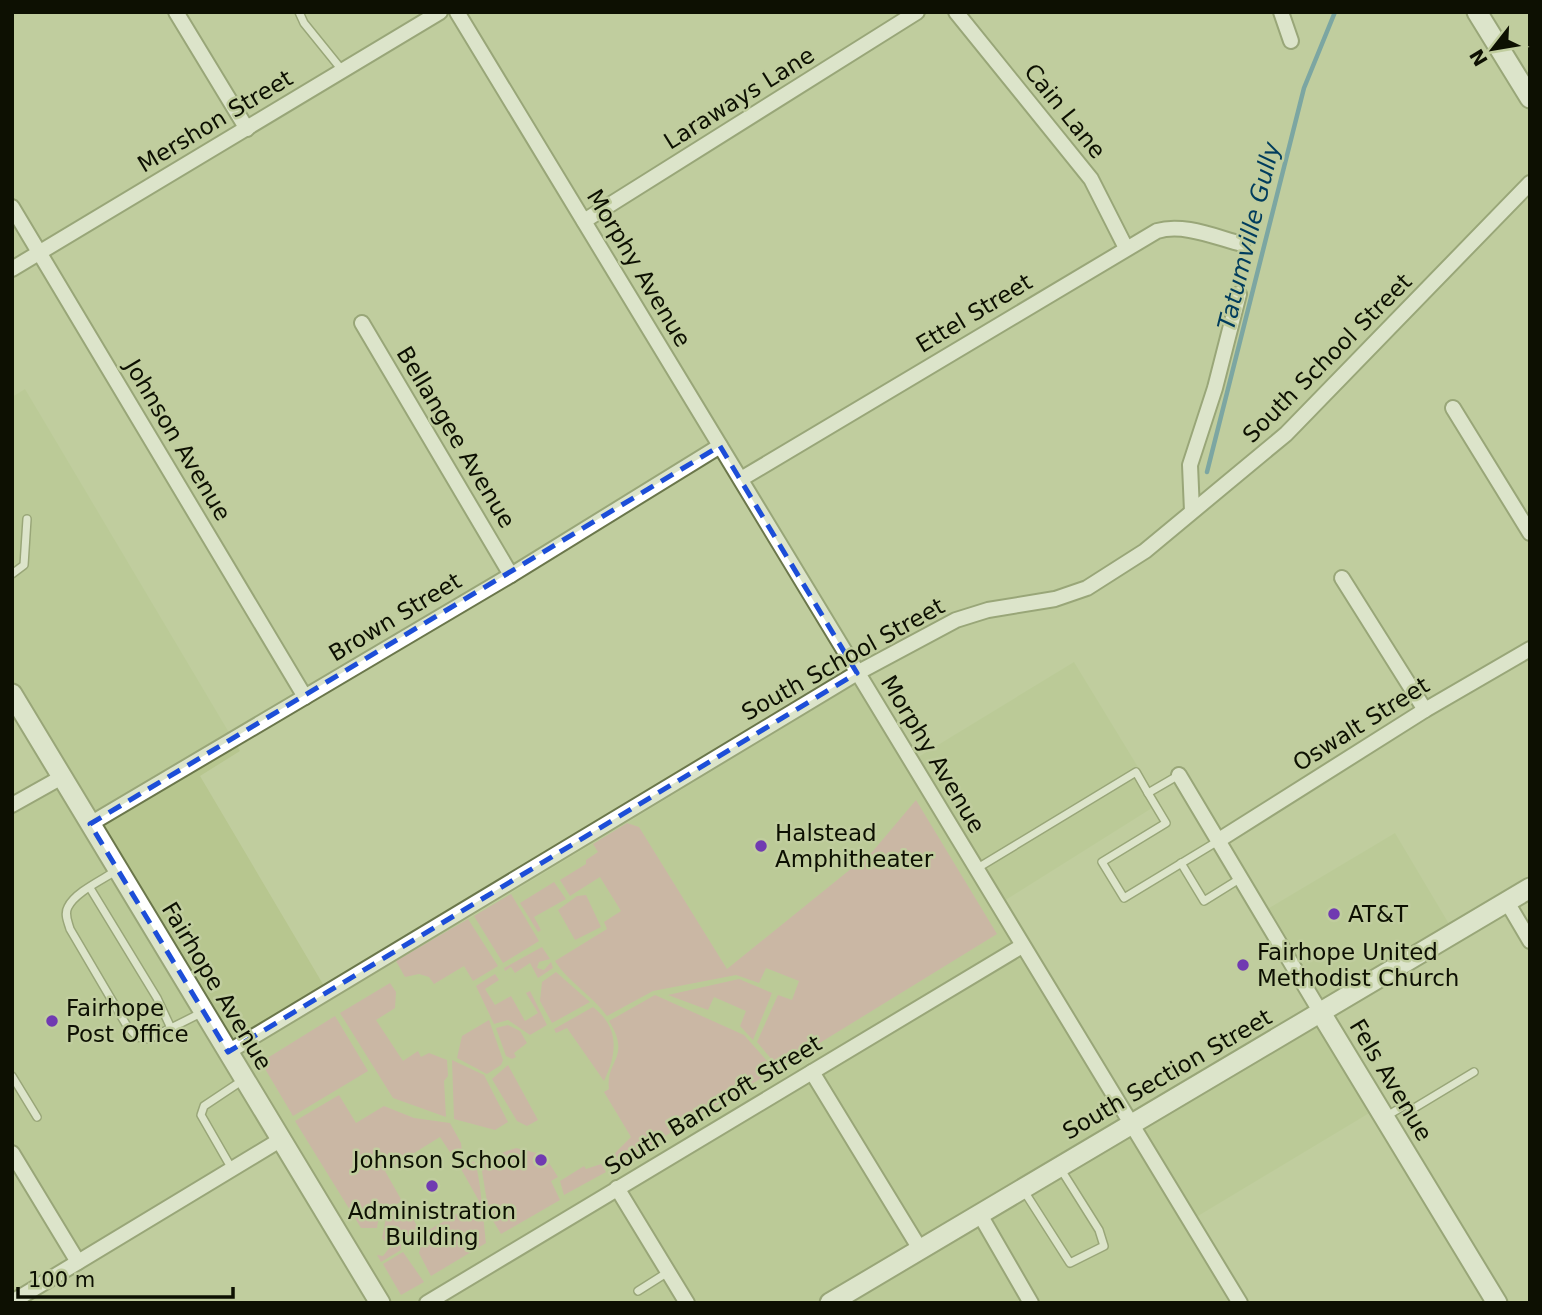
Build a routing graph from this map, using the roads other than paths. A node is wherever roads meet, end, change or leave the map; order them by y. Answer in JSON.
{"nodes":[{"id":1,"x":176,"y":12,"type":"edge"},
{"id":2,"x":299,"y":12,"type":"edge"},
{"id":3,"x":440,"y":12,"type":"edge"},
{"id":4,"x":457,"y":12,"type":"edge"},
{"id":5,"x":917,"y":12,"type":"edge"},
{"id":6,"x":956,"y":12,"type":"edge"},
{"id":7,"x":1281,"y":12,"type":"edge"},
{"id":8,"x":1478,"y":12,"type":"edge"},
{"id":9,"x":1291,"y":41,"type":"dead end"},
{"id":10,"x":343,"y":71,"type":"junction"},
{"id":11,"x":1530,"y":98,"type":"edge"},
{"id":12,"x":247,"y":129,"type":"junction"},
{"id":13,"x":1530,"y":183,"type":"edge"},
{"id":14,"x":12,"y":207,"type":"edge"},
{"id":15,"x":584,"y":221,"type":"junction"},
{"id":16,"x":1242,"y":244,"type":"dead end"},
{"id":17,"x":1126,"y":248,"type":"junction"},
{"id":18,"x":40,"y":253,"type":"junction"},
{"id":19,"x":12,"y":269,"type":"edge"},
{"id":20,"x":1239,"y":293,"type":"dead end"},
{"id":21,"x":362,"y":323,"type":"dead end"},
{"id":22,"x":1453,"y":408,"type":"dead end"},
{"id":23,"x":720,"y":446,"type":"junction"},
{"id":24,"x":741,"y":479,"type":"junction"},
{"id":25,"x":1192,"y":511,"type":"junction"},
{"id":26,"x":27,"y":519,"type":"dead end"},
{"id":27,"x":1530,"y":533,"type":"edge"},
{"id":28,"x":12,"y":573,"type":"edge"},
{"id":29,"x":511,"y":575,"type":"junction"},
{"id":30,"x":1342,"y":578,"type":"dead end"},
{"id":31,"x":1530,"y":649,"type":"edge"},
{"id":32,"x":857,"y":673,"type":"junction"},
{"id":33,"x":12,"y":694,"type":"edge"},
{"id":34,"x":305,"y":697,"type":"junction"},
{"id":35,"x":1425,"y":710,"type":"junction"},
{"id":36,"x":1179,"y":775,"type":"joint"},
{"id":37,"x":62,"y":777,"type":"junction"},
{"id":38,"x":1148,"y":793,"type":"junction"},
{"id":39,"x":12,"y":805,"type":"edge"},
{"id":40,"x":90,"y":824,"type":"junction"},
{"id":41,"x":1219,"y":840,"type":"junction"},
{"id":42,"x":1181,"y":863,"type":"junction"},
{"id":43,"x":976,"y":869,"type":"junction"},
{"id":44,"x":118,"y":870,"type":"junction"},
{"id":45,"x":1241,"y":878,"type":"junction"},
{"id":46,"x":90,"y":888,"type":"junction"},
{"id":47,"x":1530,"y":888,"type":"edge"},
{"id":48,"x":1507,"y":902,"type":"junction"},
{"id":49,"x":1530,"y":940,"type":"edge"},
{"id":50,"x":1022,"y":946,"type":"junction"},
{"id":51,"x":204,"y":1011,"type":"junction"},
{"id":52,"x":1321,"y":1013,"type":"junction"},
{"id":53,"x":170,"y":1026,"type":"junction"},
{"id":54,"x":228,"y":1052,"type":"junction"},
{"id":55,"x":1474,"y":1072,"type":"dead end"},
{"id":56,"x":812,"y":1073,"type":"junction"},
{"id":57,"x":12,"y":1076,"type":"edge"},
{"id":58,"x":244,"y":1079,"type":"junction"},
{"id":59,"x":37,"y":1117,"type":"dead end"},
{"id":60,"x":1385,"y":1117,"type":"junction"},
{"id":61,"x":1130,"y":1122,"type":"junction"},
{"id":62,"x":280,"y":1140,"type":"junction"},
{"id":63,"x":12,"y":1153,"type":"edge"},
{"id":64,"x":1058,"y":1166,"type":"junction"},
{"id":65,"x":233,"y":1169,"type":"junction"},
{"id":66,"x":617,"y":1188,"type":"junction"},
{"id":67,"x":1022,"y":1188,"type":"junction"},
{"id":68,"x":979,"y":1213,"type":"junction"},
{"id":69,"x":920,"y":1249,"type":"junction"},
{"id":70,"x":78,"y":1262,"type":"junction"},
{"id":71,"x":668,"y":1272,"type":"junction"},
{"id":72,"x":638,"y":1291,"type":"dead end"},
{"id":73,"x":12,"y":1301,"type":"edge"},
{"id":74,"x":380,"y":1303,"type":"edge"},
{"id":75,"x":428,"y":1303,"type":"edge"},
{"id":76,"x":687,"y":1303,"type":"edge"},
{"id":77,"x":830,"y":1303,"type":"edge"},
{"id":78,"x":1031,"y":1303,"type":"edge"},
{"id":79,"x":1240,"y":1303,"type":"edge"},
{"id":80,"x":1497,"y":1303,"type":"edge"}],
"edges":[{"from":1,"to":12,"type":"street"},
{"from":2,"to":10,"type":"lane"},
{"from":3,"to":10,"type":"street","name":"Mershon Street"},
{"from":4,"to":15,"type":"street","name":"Morphy Avenue"},
{"from":5,"to":15,"type":"street","name":"Laraways Lane"},
{"from":6,"to":17,"type":"street","name":"Cain Lane"},
{"from":7,"to":9,"type":"street"},
{"from":8,"to":11,"type":"street"},
{"from":10,"to":12,"type":"street","name":"Mershon Street"},
{"from":12,"to":18,"type":"street","name":"Mershon Street"},
{"from":13,"to":25,"type":"street","name":"South School Street"},
{"from":14,"to":18,"type":"street","name":"Johnson Avenue"},
{"from":15,"to":23,"type":"street","name":"Morphy Avenue"},
{"from":16,"to":17,"type":"street","name":"Ettel Street"},
{"from":17,"to":24,"type":"street","name":"Ettel Street"},
{"from":18,"to":19,"type":"street","name":"Mershon Street"},
{"from":18,"to":34,"type":"street","name":"Johnson Avenue"},
{"from":20,"to":25,"type":"street"},
{"from":21,"to":29,"type":"street","name":"Bellangee Avenue"},
{"from":22,"to":27,"type":"street"},
{"from":23,"to":24,"type":"street","name":"Morphy Avenue"},
{"from":23,"to":29,"type":"street","name":"Brown Street"},
{"from":24,"to":32,"type":"street","name":"Morphy Avenue"},
{"from":25,"to":32,"type":"street","name":"South School Street"},
{"from":26,"to":28,"type":"lane"},
{"from":29,"to":34,"type":"street","name":"Brown Street"},
{"from":30,"to":35,"type":"street"},
{"from":31,"to":35,"type":"street","name":"Oswalt Street"},
{"from":32,"to":43,"type":"street","name":"Morphy Avenue"},
{"from":32,"to":54,"type":"street","name":"South School Street"},
{"from":33,"to":37,"type":"street","name":"Fairhope Avenue"},
{"from":34,"to":40,"type":"street","name":"Brown Street"},
{"from":35,"to":41,"type":"street","name":"Oswalt Street"},
{"from":36,"to":38,"type":"lane"},
{"from":36,"to":41,"type":"street","name":"Fels Avenue"},
{"from":37,"to":39,"type":"street"},
{"from":37,"to":40,"type":"street","name":"Fairhope Avenue"},
{"from":38,"to":42,"type":"lane"},
{"from":38,"to":43,"type":"lane"},
{"from":40,"to":44,"type":"street","name":"Fairhope Avenue"},
{"from":41,"to":42,"type":"lane"},
{"from":41,"to":45,"type":"street","name":"Fels Avenue"},
{"from":42,"to":45,"type":"lane"},
{"from":43,"to":50,"type":"street","name":"Morphy Avenue"},
{"from":44,"to":46,"type":"lane"},
{"from":44,"to":51,"type":"street","name":"Fairhope Avenue"},
{"from":45,"to":52,"type":"street","name":"Fels Avenue"},
{"from":46,"to":53,"type":"lane"},
{"from":46,"to":53,"type":"lane"},
{"from":47,"to":48,"type":"street","name":"South Section Street"},
{"from":48,"to":49,"type":"street"},
{"from":48,"to":52,"type":"street","name":"South Section Street"},
{"from":50,"to":56,"type":"street","name":"South Bancroft Street"},
{"from":50,"to":61,"type":"street","name":"Morphy Avenue"},
{"from":51,"to":53,"type":"lane"},
{"from":51,"to":54,"type":"street","name":"Fairhope Avenue"},
{"from":52,"to":60,"type":"street","name":"Fels Avenue"},
{"from":52,"to":61,"type":"street","name":"South Section Street"},
{"from":54,"to":58,"type":"street","name":"Fairhope Avenue"},
{"from":55,"to":60,"type":"lane"},
{"from":56,"to":66,"type":"street","name":"South Bancroft Street"},
{"from":56,"to":69,"type":"street"},
{"from":57,"to":59,"type":"lane"},
{"from":58,"to":62,"type":"street","name":"Fairhope Avenue"},
{"from":58,"to":65,"type":"lane"},
{"from":60,"to":80,"type":"street","name":"Fels Avenue"},
{"from":61,"to":64,"type":"street","name":"South Section Street"},
{"from":61,"to":79,"type":"street","name":"Morphy Avenue"},
{"from":62,"to":65,"type":"street"},
{"from":62,"to":74,"type":"street","name":"Fairhope Avenue"},
{"from":63,"to":70,"type":"street"},
{"from":64,"to":67,"type":"street","name":"South Section Street"},
{"from":64,"to":67,"type":"lane"},
{"from":65,"to":70,"type":"street"},
{"from":66,"to":71,"type":"street"},
{"from":66,"to":75,"type":"street","name":"South Bancroft Street"},
{"from":67,"to":68,"type":"street","name":"South Section Street"},
{"from":68,"to":69,"type":"street","name":"South Section Street"},
{"from":68,"to":78,"type":"street"},
{"from":69,"to":77,"type":"street","name":"South Section Street"},
{"from":70,"to":73,"type":"street"},
{"from":71,"to":72,"type":"lane"},
{"from":71,"to":76,"type":"street"}]}
